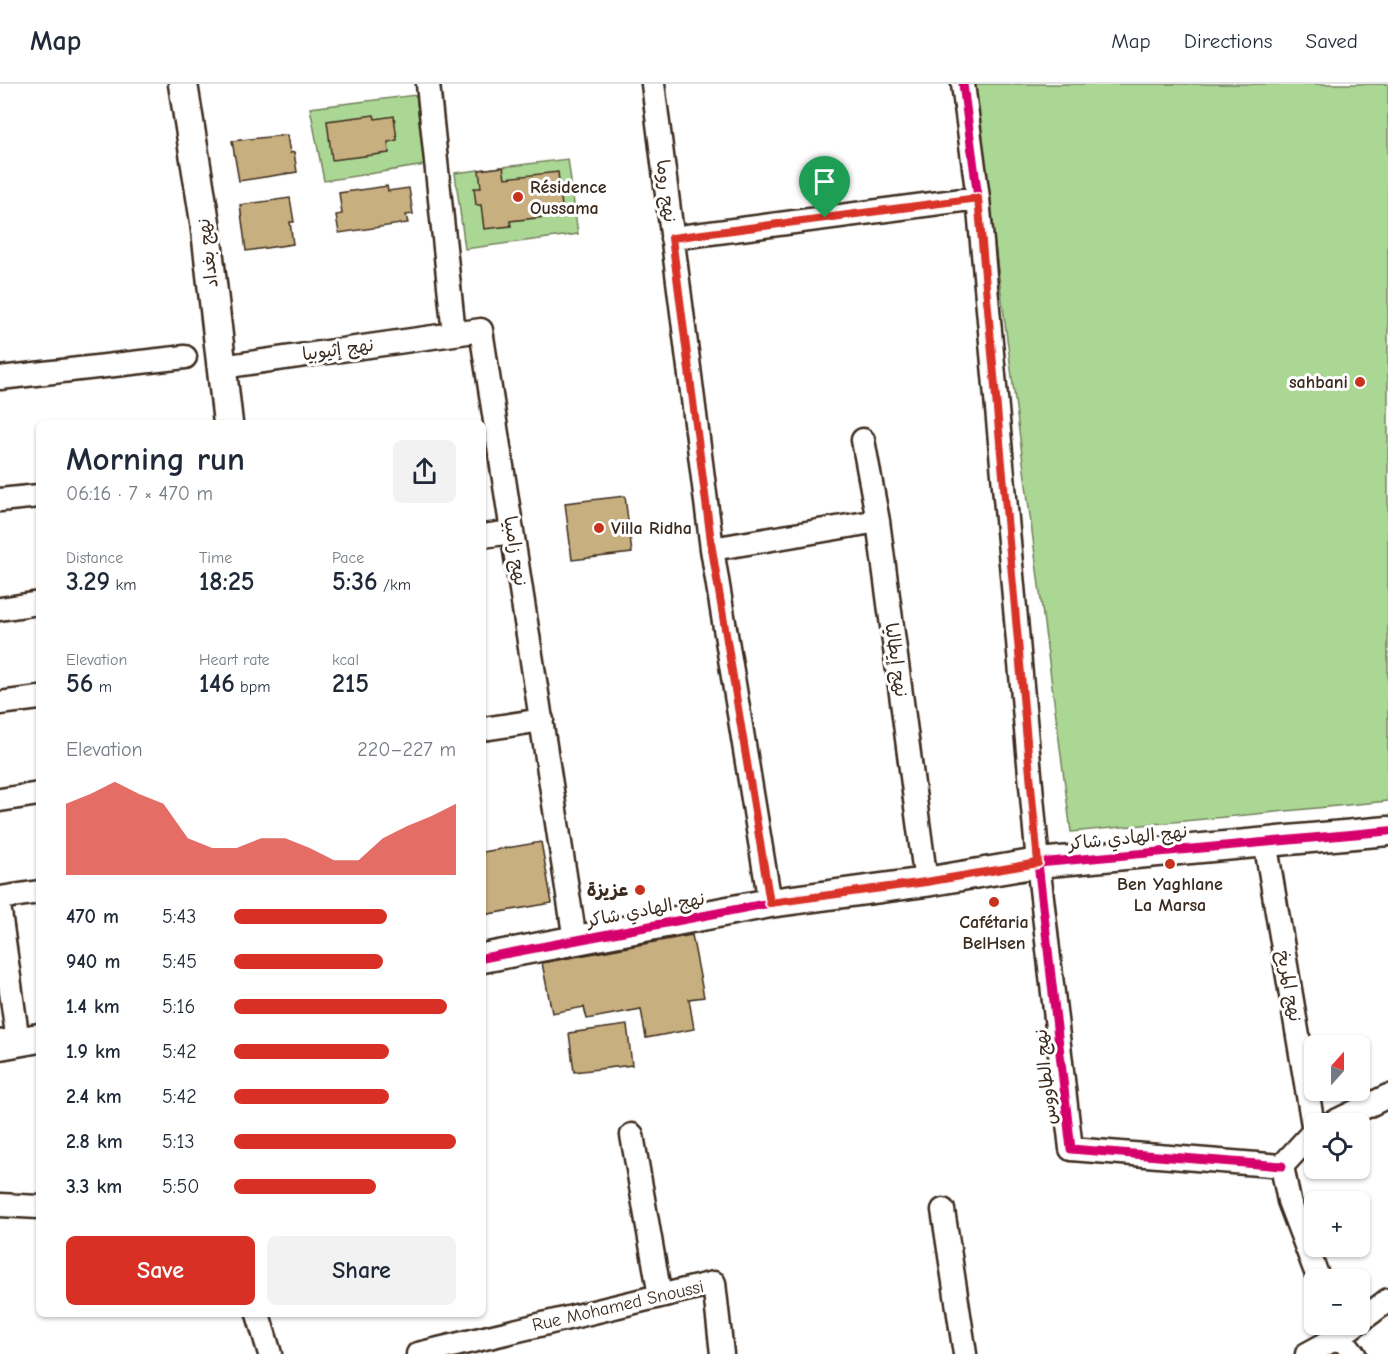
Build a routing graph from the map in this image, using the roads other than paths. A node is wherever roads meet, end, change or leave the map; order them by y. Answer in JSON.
{"nodes":[{"id":1,"x":183,"y":84,"type":"edge"},
{"id":2,"x":428,"y":84,"type":"edge"},
{"id":3,"x":653,"y":84,"type":"edge"},
{"id":4,"x":963,"y":84,"type":"edge"},
{"id":5,"x":978,"y":198,"type":"junction"},
{"id":6,"x":672,"y":238,"type":"junction"},
{"id":7,"x":454,"y":334,"type":"junction"},
{"id":8,"x":185,"y":357,"type":"dead end"},
{"id":9,"x":222,"y":367,"type":"junction"},
{"id":10,"x":0,"y":378,"type":"edge"},
{"id":11,"x":228,"y":420,"type":"edge"},
{"id":12,"x":863,"y":440,"type":"dead end"},
{"id":13,"x":36,"y":496,"type":"edge"},
{"id":14,"x":0,"y":500,"type":"edge"},
{"id":15,"x":878,"y":521,"type":"junction"},
{"id":16,"x":512,"y":532,"type":"junction"},
{"id":17,"x":486,"y":536,"type":"edge"},
{"id":18,"x":712,"y":549,"type":"junction"},
{"id":19,"x":36,"y":603,"type":"edge"},
{"id":20,"x":0,"y":609,"type":"edge"},
{"id":21,"x":36,"y":698,"type":"edge"},
{"id":22,"x":0,"y":703,"type":"edge"},
{"id":23,"x":542,"y":720,"type":"junction"},
{"id":24,"x":486,"y":729,"type":"edge"},
{"id":25,"x":36,"y":794,"type":"edge"},
{"id":26,"x":0,"y":800,"type":"edge"},
{"id":27,"x":1388,"y":831,"type":"edge"},
{"id":28,"x":1265,"y":841,"type":"junction"},
{"id":29,"x":1038,"y":863,"type":"junction"},
{"id":30,"x":926,"y":882,"type":"junction"},
{"id":31,"x":36,"y":892,"type":"edge"},
{"id":32,"x":0,"y":898,"type":"edge"},
{"id":33,"x":770,"y":903,"type":"junction"},
{"id":34,"x":1,"y":925,"type":"edge"},
{"id":35,"x":576,"y":940,"type":"junction"},
{"id":36,"x":486,"y":957,"type":"edge"},
{"id":37,"x":19,"y":1042,"type":"edge"},
{"id":38,"x":1388,"y":1096,"type":"edge"},
{"id":39,"x":1311,"y":1113,"type":"edge"},
{"id":40,"x":1353,"y":1113,"type":"edge"},
{"id":41,"x":632,"y":1135,"type":"dead end"},
{"id":42,"x":1304,"y":1142,"type":"edge"},
{"id":43,"x":1282,"y":1166,"type":"junction"},
{"id":44,"x":0,"y":1205,"type":"edge"},
{"id":45,"x":36,"y":1207,"type":"edge"},
{"id":46,"x":943,"y":1210,"type":"dead end"},
{"id":47,"x":1315,"y":1269,"type":"edge"},
{"id":48,"x":660,"y":1296,"type":"junction"},
{"id":49,"x":1388,"y":1300,"type":"edge"},
{"id":50,"x":1370,"y":1315,"type":"edge"},
{"id":51,"x":259,"y":1317,"type":"edge"},
{"id":52,"x":1343,"y":1335,"type":"edge"},
{"id":53,"x":270,"y":1354,"type":"edge"},
{"id":54,"x":418,"y":1354,"type":"edge"},
{"id":55,"x":722,"y":1354,"type":"edge"},
{"id":56,"x":965,"y":1354,"type":"edge"},
{"id":57,"x":1307,"y":1354,"type":"edge"}],
"edges":[{"from":1,"to":9,"type":"street","name":"نهج بغداد"},
{"from":2,"to":7,"type":"street"},
{"from":3,"to":6,"type":"street","name":"نهج روما"},
{"from":4,"to":5,"type":"street"},
{"from":5,"to":6,"type":"street"},
{"from":5,"to":29,"type":"street"},
{"from":6,"to":18,"type":"street","name":"نهج روما"},
{"from":7,"to":9,"type":"street","name":"نهج إثيوبيا"},
{"from":7,"to":16,"type":"street","name":"نهج زامبيا"},
{"from":8,"to":10,"type":"street"},
{"from":9,"to":11,"type":"street","name":"نهج بغداد"},
{"from":12,"to":15,"type":"street","name":"نهج إيطاليا"},
{"from":13,"to":14,"type":"street"},
{"from":15,"to":18,"type":"street"},
{"from":15,"to":30,"type":"street","name":"نهج إيطاليا"},
{"from":16,"to":17,"type":"street"},
{"from":16,"to":23,"type":"street","name":"نهج زامبيا"},
{"from":18,"to":33,"type":"street","name":"نهج روما"},
{"from":19,"to":20,"type":"street"},
{"from":21,"to":22,"type":"street"},
{"from":23,"to":24,"type":"street"},
{"from":23,"to":35,"type":"street","name":"نهج زامبيا"},
{"from":25,"to":26,"type":"street"},
{"from":27,"to":28,"type":"street","name":"نهج الهادي شاكر"},
{"from":28,"to":29,"type":"street","name":"نهج الهادي شاكر"},
{"from":28,"to":39,"type":"street","name":"نهج المريخ"},
{"from":29,"to":30,"type":"street","name":"نهج الهادي شاكر"},
{"from":29,"to":43,"type":"street","name":"نهج الطاووس"},
{"from":30,"to":33,"type":"street","name":"نهج الهادي شاكر"},
{"from":31,"to":32,"type":"street"},
{"from":33,"to":35,"type":"street","name":"نهج الهادي شاكر"},
{"from":34,"to":37,"type":"street"},
{"from":35,"to":36,"type":"street","name":"نهج الهادي شاكر"},
{"from":38,"to":40,"type":"street"},
{"from":41,"to":48,"type":"street"},
{"from":42,"to":43,"type":"street"},
{"from":43,"to":47,"type":"street"},
{"from":44,"to":45,"type":"street"},
{"from":46,"to":56,"type":"street"},
{"from":48,"to":54,"type":"street","name":"Rue Mohamed Snoussi"},
{"from":48,"to":55,"type":"street","name":"Rue Mohamed Snoussi"},
{"from":49,"to":50,"type":"street"},
{"from":51,"to":53,"type":"street"},
{"from":52,"to":57,"type":"street"}]}
